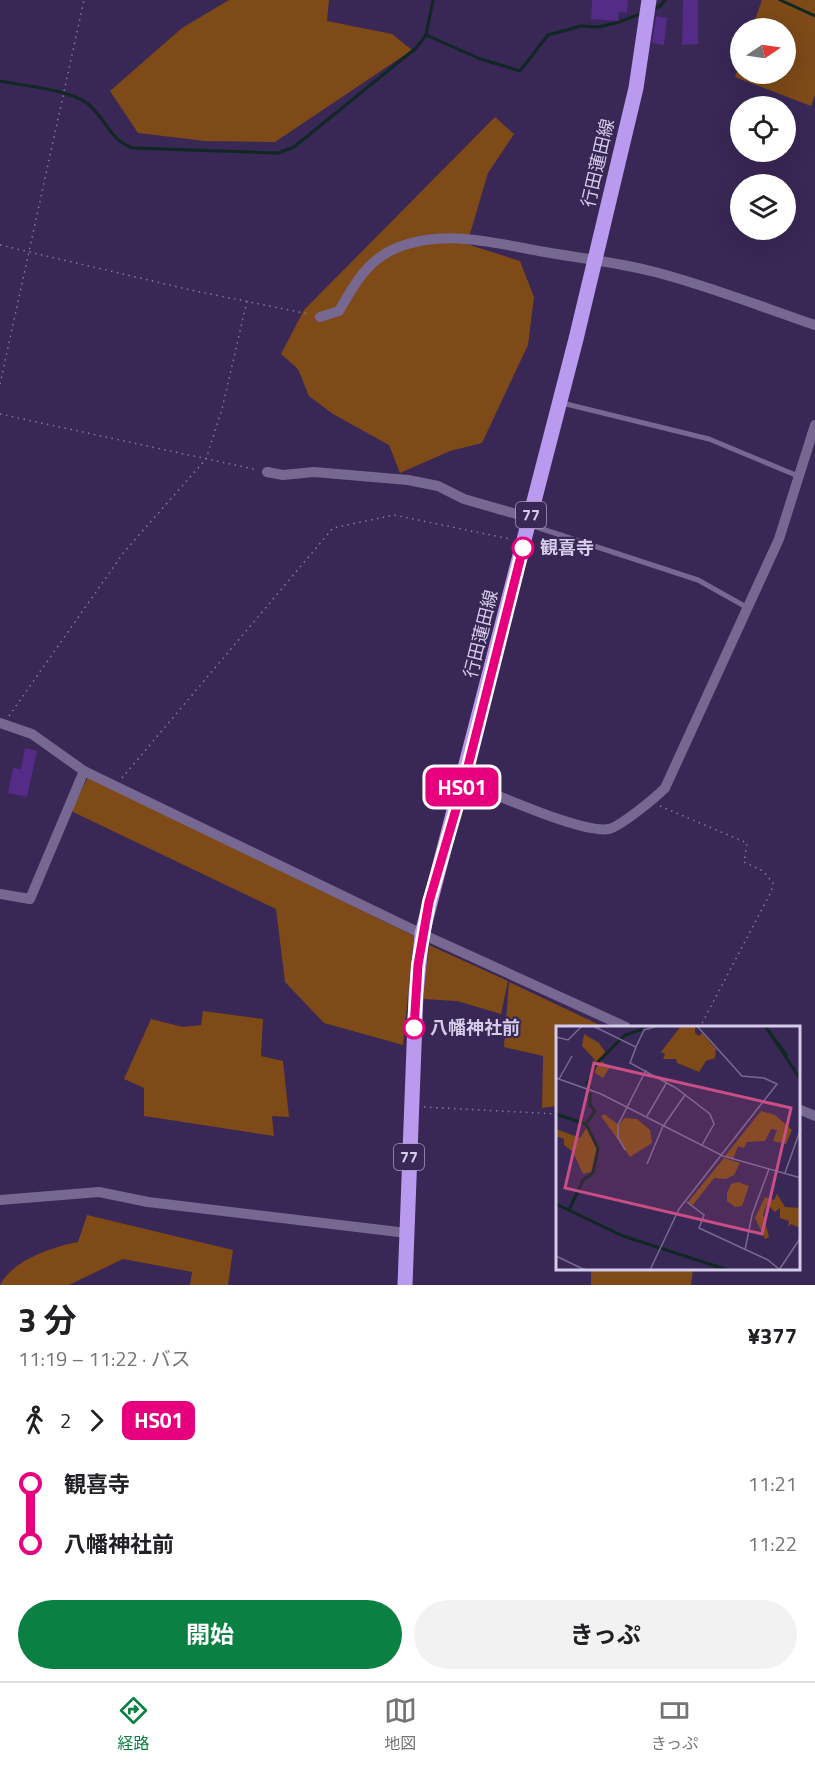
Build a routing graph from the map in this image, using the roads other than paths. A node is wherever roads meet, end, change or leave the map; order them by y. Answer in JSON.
{"nodes":[{"id":1,"x":649,"y":0,"type":"edge"},
{"id":2,"x":595,"y":259,"type":"junction"},
{"id":3,"x":320,"y":317,"type":"road end"},
{"id":4,"x":815,"y":325,"type":"edge"},
{"id":5,"x":560,"y":402,"type":"junction"},
{"id":6,"x":815,"y":425,"type":"edge"},
{"id":7,"x":267,"y":472,"type":"road end"},
{"id":8,"x":798,"y":476,"type":"junction"},
{"id":9,"x":530,"y":521,"type":"junction"},
{"id":10,"x":748,"y":608,"type":"junction"},
{"id":11,"x":2,"y":723,"type":"edge"},
{"id":12,"x":84,"y":771,"type":"junction"},
{"id":13,"x":464,"y":782,"type":"junction"},
{"id":14,"x":0,"y":894,"type":"edge"},
{"id":15,"x":422,"y":934,"type":"junction"},
{"id":16,"x":624,"y":1026,"type":"edge"},
{"id":17,"x":800,"y":1110,"type":"edge"},
{"id":18,"x":815,"y":1116,"type":"edge"},
{"id":19,"x":0,"y":1200,"type":"edge"},
{"id":20,"x":407,"y":1233,"type":"junction"},
{"id":21,"x":405,"y":1285,"type":"edge"}],
"edges":[{"from":1,"to":2,"type":"main road","name":"行田蓮田線","number":"77"},
{"from":2,"to":3,"type":"street"},
{"from":2,"to":4,"type":"street"},
{"from":2,"to":5,"type":"main road","name":"行田蓮田線","number":"77"},
{"from":5,"to":8,"type":"lane"},
{"from":5,"to":9,"type":"main road","name":"行田蓮田線","number":"77"},
{"from":6,"to":8,"type":"street"},
{"from":7,"to":9,"type":"street"},
{"from":8,"to":10,"type":"street"},
{"from":9,"to":10,"type":"lane"},
{"from":9,"to":13,"type":"main road","name":"行田蓮田線","number":"77"},
{"from":10,"to":13,"type":"street"},
{"from":11,"to":12,"type":"street"},
{"from":12,"to":14,"type":"street"},
{"from":12,"to":15,"type":"street"},
{"from":13,"to":15,"type":"main road","name":"行田蓮田線","number":"77"},
{"from":15,"to":16,"type":"street"},
{"from":15,"to":20,"type":"main road","name":"行田蓮田線","number":"77"},
{"from":17,"to":18,"type":"street"},
{"from":19,"to":20,"type":"street"},
{"from":20,"to":21,"type":"main road","name":"行田蓮田線","number":"77"}]}
